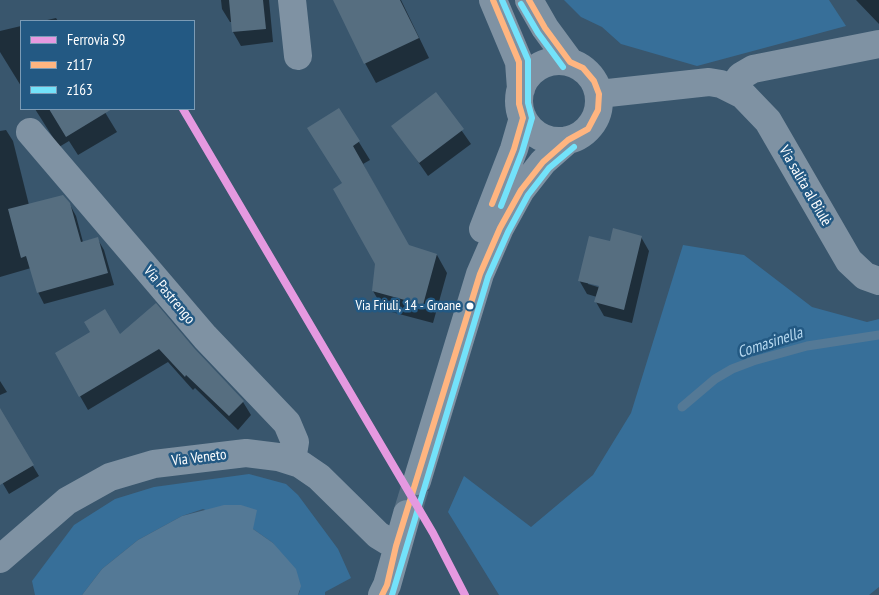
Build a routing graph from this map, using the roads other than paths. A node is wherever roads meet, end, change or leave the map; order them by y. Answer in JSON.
{"nodes":[{"id":1,"x":292,"y":0,"type":"edge"},
{"id":2,"x":493,"y":0,"type":"edge"},
{"id":3,"x":529,"y":0,"type":"edge"},
{"id":4,"x":879,"y":44,"type":"edge"},
{"id":5,"x":298,"y":56,"type":"dead end"},
{"id":6,"x":570,"y":62,"type":"junction"},
{"id":7,"x":732,"y":88,"type":"junction"},
{"id":8,"x":521,"y":89,"type":"junction"},
{"id":9,"x":599,"y":94,"type":"junction"},
{"id":10,"x":523,"y":118,"type":"junction"},
{"id":11,"x":30,"y":132,"type":"dead end"},
{"id":12,"x":568,"y":140,"type":"junction"},
{"id":13,"x":480,"y":274,"type":"junction"},
{"id":14,"x":879,"y":281,"type":"edge"},
{"id":15,"x":292,"y":460,"type":"junction"},
{"id":16,"x":417,"y":481,"type":"tunnel mouth"},
{"id":17,"x":407,"y":514,"type":"tunnel mouth"},
{"id":18,"x":396,"y":546,"type":"junction"},
{"id":19,"x":0,"y":559,"type":"edge"},
{"id":20,"x":382,"y":595,"type":"edge"}],
"edges":[{"from":1,"to":5,"type":"street"},
{"from":2,"to":8,"type":"street"},
{"from":3,"to":6,"type":"street"},
{"from":4,"to":7,"type":"street"},
{"from":6,"to":8,"type":"street"},
{"from":6,"to":9,"type":"street"},
{"from":7,"to":9,"type":"street","name":"Via salita al Biulè"},
{"from":7,"to":14,"type":"street","name":"Via salita al Biulè"},
{"from":8,"to":10,"type":"street"},
{"from":9,"to":12,"type":"street"},
{"from":10,"to":12,"type":"street"},
{"from":10,"to":13,"type":"street"},
{"from":11,"to":15,"type":"street","name":"Via Pastrengo"},
{"from":12,"to":13,"type":"street"},
{"from":13,"to":16,"type":"street"},
{"from":15,"to":18,"type":"street","name":"Via Veneto"},
{"from":15,"to":19,"type":"street","name":"Via Veneto"},
{"from":17,"to":18,"type":"street"},
{"from":18,"to":20,"type":"street"}]}
